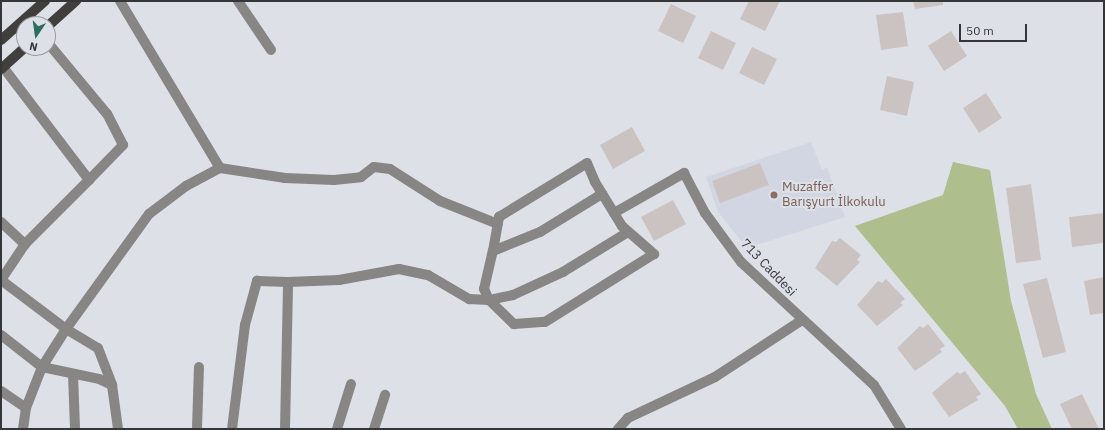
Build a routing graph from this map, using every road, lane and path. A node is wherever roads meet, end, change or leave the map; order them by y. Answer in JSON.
{"nodes":[{"id":1,"x":45,"y":1,"type":"edge"},
{"id":2,"x":76,"y":1,"type":"edge"},
{"id":3,"x":120,"y":1,"type":"edge"},
{"id":4,"x":238,"y":1,"type":"edge"},
{"id":5,"x":56,"y":19,"type":"edge"},
{"id":6,"x":1,"y":40,"type":"edge"},
{"id":7,"x":272,"y":50,"type":"dead end"},
{"id":8,"x":56,"y":52,"type":"edge"},
{"id":9,"x":16,"y":55,"type":"edge"},
{"id":10,"x":2,"y":68,"type":"edge"},
{"id":11,"x":220,"y":168,"type":"junction"},
{"id":12,"x":89,"y":180,"type":"junction"},
{"id":13,"x":602,"y":194,"type":"junction"},
{"id":14,"x":614,"y":213,"type":"junction"},
{"id":15,"x":1,"y":222,"type":"edge"},
{"id":16,"x":498,"y":224,"type":"junction"},
{"id":17,"x":628,"y":232,"type":"junction"},
{"id":18,"x":25,"y":244,"type":"junction"},
{"id":19,"x":493,"y":251,"type":"junction"},
{"id":20,"x":1,"y":280,"type":"edge"},
{"id":21,"x":288,"y":282,"type":"junction"},
{"id":22,"x":490,"y":300,"type":"junction"},
{"id":23,"x":802,"y":320,"type":"junction"},
{"id":24,"x":66,"y":329,"type":"junction"},
{"id":25,"x":1,"y":335,"type":"edge"},
{"id":26,"x":42,"y":367,"type":"junction"},
{"id":27,"x":199,"y":367,"type":"dead end"},
{"id":28,"x":74,"y":374,"type":"junction"},
{"id":29,"x":351,"y":384,"type":"dead end"},
{"id":30,"x":112,"y":385,"type":"junction"},
{"id":31,"x":1,"y":391,"type":"edge"},
{"id":32,"x":385,"y":395,"type":"dead end"},
{"id":33,"x":26,"y":408,"type":"junction"},
{"id":34,"x":23,"y":429,"type":"edge"},
{"id":35,"x":75,"y":429,"type":"edge"},
{"id":36,"x":118,"y":429,"type":"edge"},
{"id":37,"x":196,"y":429,"type":"edge"},
{"id":38,"x":232,"y":429,"type":"edge"},
{"id":39,"x":285,"y":429,"type":"edge"},
{"id":40,"x":337,"y":429,"type":"edge"},
{"id":41,"x":374,"y":429,"type":"edge"},
{"id":42,"x":618,"y":429,"type":"edge"},
{"id":43,"x":901,"y":429,"type":"edge"}],
"edges":[{"from":1,"to":6,"type":"main road"},
{"from":2,"to":5,"type":"main road"},
{"from":3,"to":11,"type":"street"},
{"from":4,"to":7,"type":"street"},
{"from":8,"to":12,"type":"street"},
{"from":9,"to":10,"type":"main road"},
{"from":10,"to":12,"type":"street"},
{"from":11,"to":16,"type":"street"},
{"from":11,"to":24,"type":"street"},
{"from":12,"to":18,"type":"street"},
{"from":13,"to":14,"type":"street"},
{"from":13,"to":16,"type":"street"},
{"from":13,"to":19,"type":"street"},
{"from":14,"to":17,"type":"street"},
{"from":14,"to":23,"type":"street","name":"713 Caddesi"},
{"from":15,"to":18,"type":"street"},
{"from":16,"to":19,"type":"street"},
{"from":17,"to":22,"type":"street"},
{"from":17,"to":22,"type":"street"},
{"from":18,"to":20,"type":"street"},
{"from":19,"to":22,"type":"street"},
{"from":20,"to":24,"type":"street"},
{"from":21,"to":22,"type":"street"},
{"from":21,"to":38,"type":"street"},
{"from":21,"to":39,"type":"street"},
{"from":23,"to":42,"type":"street"},
{"from":23,"to":43,"type":"street","name":"713 Caddesi"},
{"from":24,"to":26,"type":"street"},
{"from":24,"to":30,"type":"street"},
{"from":25,"to":26,"type":"street"},
{"from":26,"to":28,"type":"street"},
{"from":26,"to":33,"type":"street"},
{"from":27,"to":37,"type":"street"},
{"from":28,"to":30,"type":"street"},
{"from":28,"to":35,"type":"street"},
{"from":29,"to":40,"type":"street"},
{"from":30,"to":36,"type":"street"},
{"from":31,"to":33,"type":"street"},
{"from":32,"to":41,"type":"street"},
{"from":33,"to":34,"type":"street"}]}
